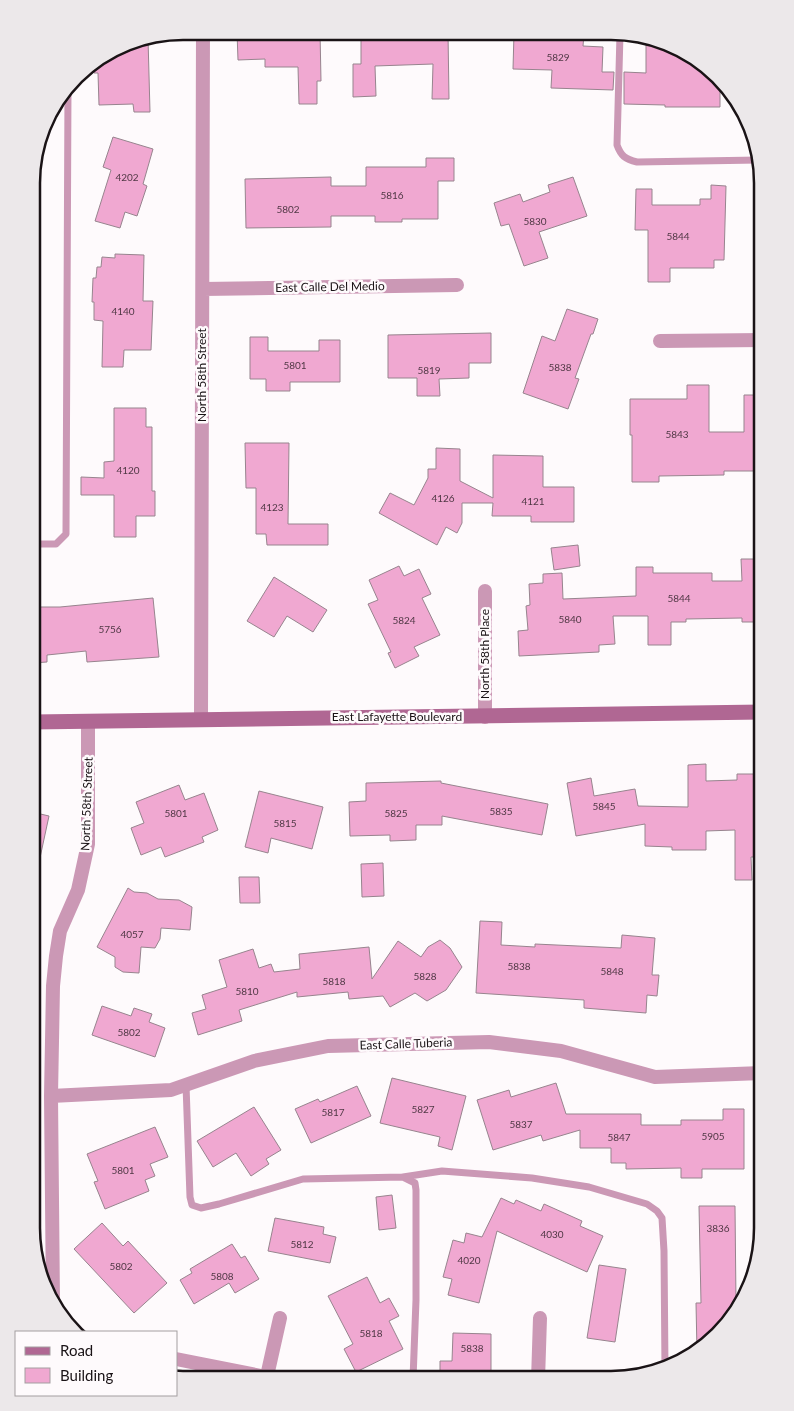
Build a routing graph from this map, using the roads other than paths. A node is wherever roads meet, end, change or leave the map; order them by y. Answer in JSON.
{"nodes":[{"id":1,"x":203,"y":40,"type":"edge"},
{"id":2,"x":620,"y":40,"type":"edge"},
{"id":3,"x":68,"y":98,"type":"edge"},
{"id":4,"x":752,"y":160,"type":"edge"},
{"id":5,"x":457,"y":285,"type":"dead end"},
{"id":6,"x":203,"y":289,"type":"junction"},
{"id":7,"x":754,"y":340,"type":"edge"},
{"id":8,"x":660,"y":341,"type":"dead end"},
{"id":9,"x":40,"y":544,"type":"edge"},
{"id":10,"x":485,"y":591,"type":"dead end"},
{"id":11,"x":754,"y":712,"type":"edge"},
{"id":12,"x":485,"y":716,"type":"junction"},
{"id":13,"x":201,"y":719,"type":"junction"},
{"id":14,"x":88,"y":721,"type":"junction"},
{"id":15,"x":40,"y":722,"type":"edge"},
{"id":16,"x":754,"y":1073,"type":"edge"},
{"id":17,"x":186,"y":1085,"type":"junction"},
{"id":18,"x":51,"y":1096,"type":"junction"},
{"id":19,"x":402,"y":1177,"type":"junction"},
{"id":20,"x":53,"y":1286,"type":"edge"},
{"id":21,"x":280,"y":1318,"type":"dead end"},
{"id":22,"x":540,"y":1318,"type":"dead end"},
{"id":23,"x":178,"y":1359,"type":"edge"},
{"id":24,"x":665,"y":1360,"type":"edge"},
{"id":25,"x":240,"y":1371,"type":"edge"},
{"id":26,"x":273,"y":1371,"type":"edge"},
{"id":27,"x":413,"y":1371,"type":"edge"},
{"id":28,"x":538,"y":1371,"type":"edge"}],
"edges":[{"from":1,"to":6,"type":"street","name":"North 58th Street"},
{"from":2,"to":4,"type":"lane"},
{"from":3,"to":9,"type":"lane"},
{"from":5,"to":6,"type":"street","name":"East Calle Del Medio"},
{"from":6,"to":13,"type":"street","name":"North 58th Street"},
{"from":7,"to":8,"type":"street"},
{"from":10,"to":12,"type":"street","name":"North 58th Place"},
{"from":11,"to":12,"type":"street","name":"East Lafayette Boulevard"},
{"from":12,"to":13,"type":"street","name":"East Lafayette Boulevard"},
{"from":13,"to":14,"type":"street","name":"East Lafayette Boulevard"},
{"from":14,"to":15,"type":"street","name":"East Lafayette Boulevard"},
{"from":14,"to":18,"type":"street","name":"North 58th Street"},
{"from":16,"to":17,"type":"street","name":"East Calle Tuberia"},
{"from":17,"to":18,"type":"street","name":"East Calle Tuberia"},
{"from":17,"to":19,"type":"lane"},
{"from":18,"to":20,"type":"street","name":"North 58th Street"},
{"from":19,"to":24,"type":"lane"},
{"from":19,"to":27,"type":"lane"},
{"from":21,"to":26,"type":"street"},
{"from":22,"to":28,"type":"street"},
{"from":23,"to":25,"type":"street"}]}
